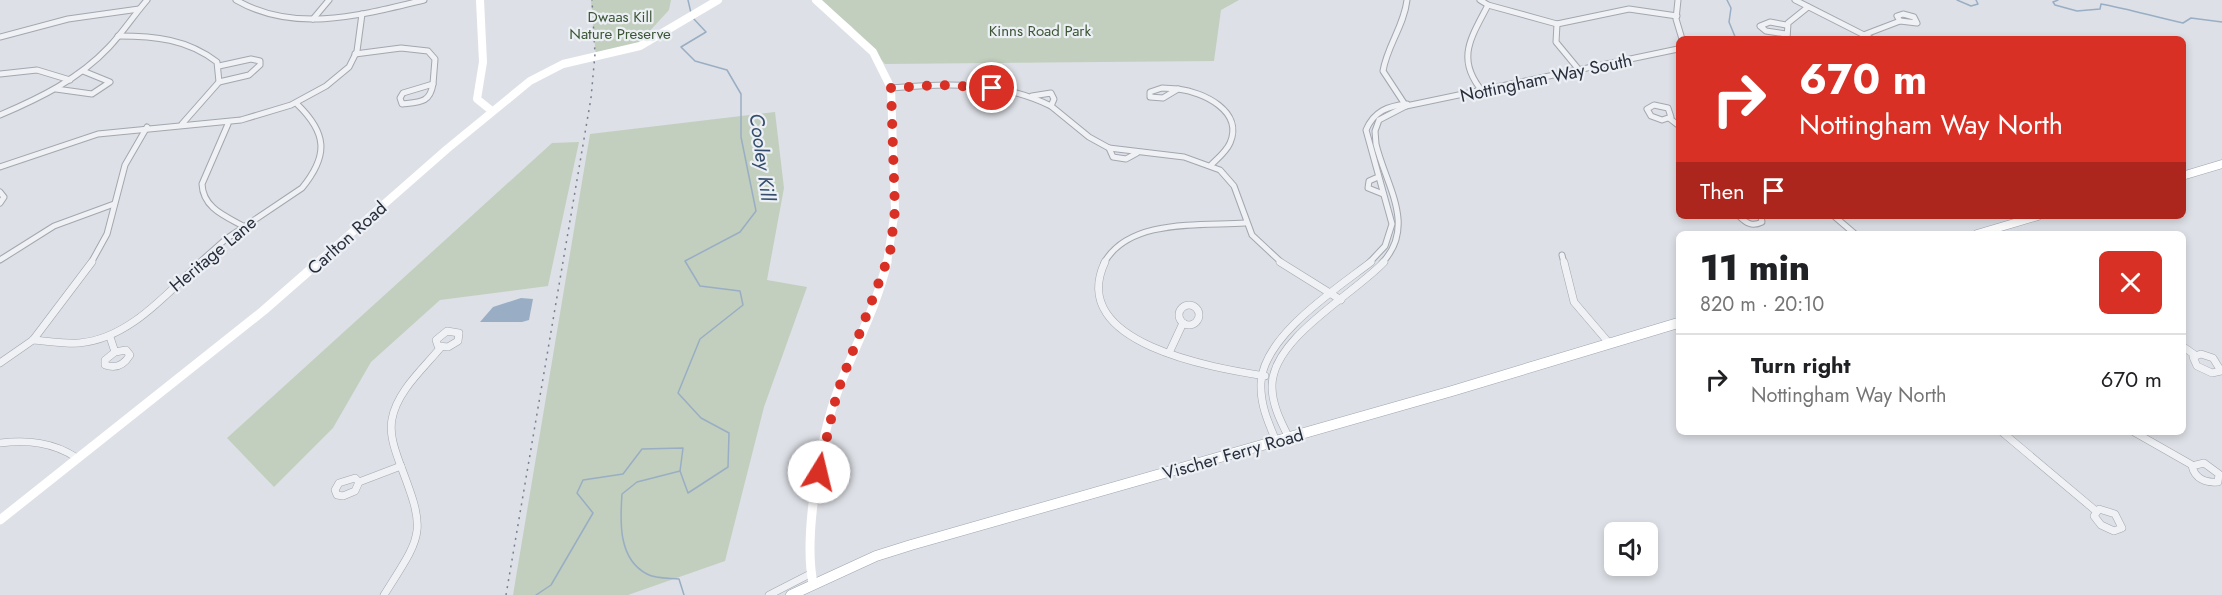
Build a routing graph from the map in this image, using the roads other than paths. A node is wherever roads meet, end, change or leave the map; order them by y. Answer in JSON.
{"nodes":[{"id":1,"x":147,"y":0,"type":"edge"},
{"id":2,"x":236,"y":0,"type":"edge"},
{"id":3,"x":328,"y":0,"type":"edge"},
{"id":4,"x":424,"y":0,"type":"edge"},
{"id":5,"x":480,"y":0,"type":"edge"},
{"id":6,"x":718,"y":0,"type":"edge"},
{"id":7,"x":816,"y":0,"type":"edge"},
{"id":8,"x":1407,"y":0,"type":"edge"},
{"id":9,"x":1480,"y":0,"type":"edge"},
{"id":10,"x":1678,"y":0,"type":"edge"},
{"id":11,"x":1795,"y":0,"type":"edge"},
{"id":12,"x":1488,"y":5,"type":"junction"},
{"id":13,"x":1808,"y":7,"type":"junction"},
{"id":14,"x":139,"y":9,"type":"junction"},
{"id":15,"x":362,"y":14,"type":"junction"},
{"id":16,"x":1677,"y":16,"type":"junction"},
{"id":17,"x":313,"y":19,"type":"junction"},
{"id":18,"x":1900,"y":21,"type":"dead end"},
{"id":19,"x":1557,"y":24,"type":"junction"},
{"id":20,"x":1786,"y":25,"type":"junction"},
{"id":21,"x":1866,"y":34,"type":"junction"},
{"id":22,"x":118,"y":36,"type":"junction"},
{"id":23,"x":1681,"y":36,"type":"edge"},
{"id":24,"x":1784,"y":36,"type":"edge"},
{"id":25,"x":1787,"y":36,"type":"edge"},
{"id":26,"x":1868,"y":36,"type":"edge"},
{"id":27,"x":0,"y":37,"type":"edge"},
{"id":28,"x":1676,"y":49,"type":"edge"},
{"id":29,"x":355,"y":54,"type":"junction"},
{"id":30,"x":219,"y":66,"type":"junction"},
{"id":31,"x":83,"y":71,"type":"junction"},
{"id":32,"x":1580,"y":71,"type":"junction"},
{"id":33,"x":0,"y":74,"type":"edge"},
{"id":34,"x":70,"y":80,"type":"junction"},
{"id":35,"x":219,"y":82,"type":"junction"},
{"id":36,"x":433,"y":84,"type":"junction"},
{"id":37,"x":891,"y":88,"type":"junction"},
{"id":38,"x":56,"y":89,"type":"junction"},
{"id":39,"x":1178,"y":89,"type":"junction"},
{"id":40,"x":1483,"y":92,"type":"junction"},
{"id":41,"x":1032,"y":96,"type":"junction"},
{"id":42,"x":297,"y":104,"type":"junction"},
{"id":43,"x":1405,"y":105,"type":"junction"},
{"id":44,"x":1050,"y":106,"type":"junction"},
{"id":45,"x":492,"y":111,"type":"junction"},
{"id":46,"x":0,"y":115,"type":"edge"},
{"id":47,"x":1669,"y":118,"type":"dead end"},
{"id":48,"x":228,"y":123,"type":"junction"},
{"id":49,"x":1676,"y":123,"type":"edge"},
{"id":50,"x":182,"y":124,"type":"junction"},
{"id":51,"x":147,"y":127,"type":"junction"},
{"id":52,"x":2222,"y":164,"type":"edge"},
{"id":53,"x":1211,"y":165,"type":"junction"},
{"id":54,"x":0,"y":167,"type":"edge"},
{"id":55,"x":2186,"y":175,"type":"edge"},
{"id":56,"x":1378,"y":177,"type":"junction"},
{"id":57,"x":0,"y":192,"type":"edge"},
{"id":58,"x":1383,"y":194,"type":"junction"},
{"id":59,"x":0,"y":203,"type":"edge"},
{"id":60,"x":114,"y":204,"type":"junction"},
{"id":61,"x":1742,"y":219,"type":"edge"},
{"id":62,"x":1762,"y":219,"type":"edge"},
{"id":63,"x":1838,"y":219,"type":"edge"},
{"id":64,"x":2028,"y":219,"type":"edge"},
{"id":65,"x":1245,"y":223,"type":"junction"},
{"id":66,"x":243,"y":226,"type":"junction"},
{"id":67,"x":1852,"y":231,"type":"edge"},
{"id":68,"x":1987,"y":231,"type":"edge"},
{"id":69,"x":1562,"y":255,"type":"dead end"},
{"id":70,"x":0,"y":260,"type":"edge"},
{"id":71,"x":1331,"y":294,"type":"junction"},
{"id":72,"x":1341,"y":300,"type":"junction"},
{"id":73,"x":1183,"y":322,"type":"dead end"},
{"id":74,"x":1676,"y":324,"type":"edge"},
{"id":75,"x":110,"y":337,"type":"junction"},
{"id":76,"x":33,"y":340,"type":"junction"},
{"id":77,"x":1609,"y":343,"type":"junction"},
{"id":78,"x":441,"y":347,"type":"dead end"},
{"id":79,"x":2186,"y":349,"type":"edge"},
{"id":80,"x":115,"y":352,"type":"dead end"},
{"id":81,"x":1169,"y":353,"type":"junction"},
{"id":82,"x":2195,"y":355,"type":"dead end"},
{"id":83,"x":0,"y":363,"type":"edge"},
{"id":84,"x":1262,"y":376,"type":"junction"},
{"id":85,"x":1272,"y":377,"type":"junction"},
{"id":86,"x":2006,"y":435,"type":"edge"},
{"id":87,"x":2139,"y":435,"type":"edge"},
{"id":88,"x":1289,"y":438,"type":"junction"},
{"id":89,"x":1276,"y":441,"type":"junction"},
{"id":90,"x":0,"y":443,"type":"edge"},
{"id":91,"x":77,"y":458,"type":"junction"},
{"id":92,"x":2192,"y":465,"type":"dead end"},
{"id":93,"x":400,"y":466,"type":"junction"},
{"id":94,"x":359,"y":482,"type":"dead end"},
{"id":95,"x":2096,"y":511,"type":"dead end"},
{"id":96,"x":0,"y":520,"type":"edge"},
{"id":97,"x":811,"y":579,"type":"junction"},
{"id":98,"x":384,"y":595,"type":"edge"},
{"id":99,"x":769,"y":595,"type":"edge"},
{"id":100,"x":791,"y":595,"type":"edge"}],
"edges":[{"from":1,"to":14,"type":"street"},
{"from":2,"to":17,"type":"street"},
{"from":3,"to":17,"type":"street"},
{"from":4,"to":15,"type":"street"},
{"from":5,"to":45,"type":"street"},
{"from":6,"to":45,"type":"street","name":"Carlton Road"},
{"from":7,"to":37,"type":"street"},
{"from":8,"to":43,"type":"street"},
{"from":9,"to":12,"type":"street"},
{"from":10,"to":16,"type":"street"},
{"from":11,"to":13,"type":"street"},
{"from":12,"to":19,"type":"street"},
{"from":12,"to":40,"type":"street"},
{"from":13,"to":20,"type":"street"},
{"from":13,"to":21,"type":"street"},
{"from":14,"to":22,"type":"street"},
{"from":14,"to":27,"type":"street"},
{"from":15,"to":17,"type":"street"},
{"from":15,"to":29,"type":"street"},
{"from":16,"to":19,"type":"street"},
{"from":16,"to":23,"type":"street"},
{"from":18,"to":21,"type":"street"},
{"from":19,"to":32,"type":"street"},
{"from":20,"to":24,"type":"street"},
{"from":20,"to":25,"type":"street"},
{"from":21,"to":26,"type":"street"},
{"from":22,"to":30,"type":"street"},
{"from":22,"to":31,"type":"street"},
{"from":28,"to":32,"type":"street","name":"Nottingham Way South"},
{"from":29,"to":36,"type":"street"},
{"from":29,"to":42,"type":"street"},
{"from":30,"to":35,"type":"street"},
{"from":30,"to":35,"type":"street"},
{"from":31,"to":34,"type":"street"},
{"from":31,"to":38,"type":"street"},
{"from":32,"to":40,"type":"street","name":"Nottingham Way South"},
{"from":33,"to":34,"type":"street"},
{"from":34,"to":38,"type":"street"},
{"from":35,"to":50,"type":"street"},
{"from":36,"to":36,"type":"street"},
{"from":37,"to":41,"type":"street"},
{"from":37,"to":97,"type":"street"},
{"from":38,"to":46,"type":"street"},
{"from":39,"to":39,"type":"street"},
{"from":39,"to":53,"type":"street"},
{"from":40,"to":43,"type":"street","name":"Nottingham Way South"},
{"from":41,"to":44,"type":"street"},
{"from":41,"to":44,"type":"street"},
{"from":42,"to":48,"type":"street"},
{"from":42,"to":66,"type":"street","name":"Heritage Lane"},
{"from":43,"to":56,"type":"street","name":"Nottingham Way South"},
{"from":43,"to":72,"type":"street","name":"Nottingham Way South"},
{"from":44,"to":53,"type":"street"},
{"from":45,"to":91,"type":"street","name":"Carlton Road"},
{"from":47,"to":49,"type":"street"},
{"from":48,"to":50,"type":"street"},
{"from":48,"to":66,"type":"street"},
{"from":50,"to":51,"type":"street"},
{"from":51,"to":54,"type":"street"},
{"from":51,"to":60,"type":"street"},
{"from":52,"to":55,"type":"main road"},
{"from":53,"to":65,"type":"street"},
{"from":56,"to":58,"type":"street","name":"Nottingham Way South"},
{"from":56,"to":58,"type":"street","name":"Nottingham Way South"},
{"from":57,"to":59,"type":"street"},
{"from":58,"to":71,"type":"street","name":"Nottingham Way South"},
{"from":60,"to":70,"type":"street"},
{"from":60,"to":76,"type":"street"},
{"from":61,"to":62,"type":"street"},
{"from":63,"to":67,"type":"street"},
{"from":64,"to":68,"type":"main road"},
{"from":65,"to":71,"type":"street"},
{"from":65,"to":81,"type":"street"},
{"from":66,"to":75,"type":"street","name":"Heritage Lane"},
{"from":69,"to":77,"type":"street"},
{"from":71,"to":72,"type":"street"},
{"from":71,"to":84,"type":"street","name":"Nottingham Way South"},
{"from":72,"to":85,"type":"street","name":"Nottingham Way South"},
{"from":73,"to":81,"type":"street"},
{"from":74,"to":77,"type":"main road","name":"Vischer Ferry Road"},
{"from":75,"to":76,"type":"street","name":"Heritage Lane"},
{"from":75,"to":80,"type":"street"},
{"from":76,"to":83,"type":"street"},
{"from":77,"to":88,"type":"main road","name":"Vischer Ferry Road"},
{"from":78,"to":93,"type":"street"},
{"from":79,"to":82,"type":"street"},
{"from":81,"to":84,"type":"street"},
{"from":84,"to":85,"type":"street"},
{"from":84,"to":89,"type":"street","name":"Nottingham Way South"},
{"from":85,"to":88,"type":"street","name":"Nottingham Way South"},
{"from":86,"to":95,"type":"street"},
{"from":87,"to":92,"type":"street"},
{"from":88,"to":89,"type":"main road","name":"Vischer Ferry Road"},
{"from":89,"to":97,"type":"main road","name":"Vischer Ferry Road"},
{"from":90,"to":91,"type":"street"},
{"from":91,"to":96,"type":"street","name":"Carlton Road"},
{"from":93,"to":94,"type":"street"},
{"from":93,"to":98,"type":"street"},
{"from":97,"to":99,"type":"street"},
{"from":97,"to":100,"type":"main road","name":"Vischer Ferry Road"}]}
